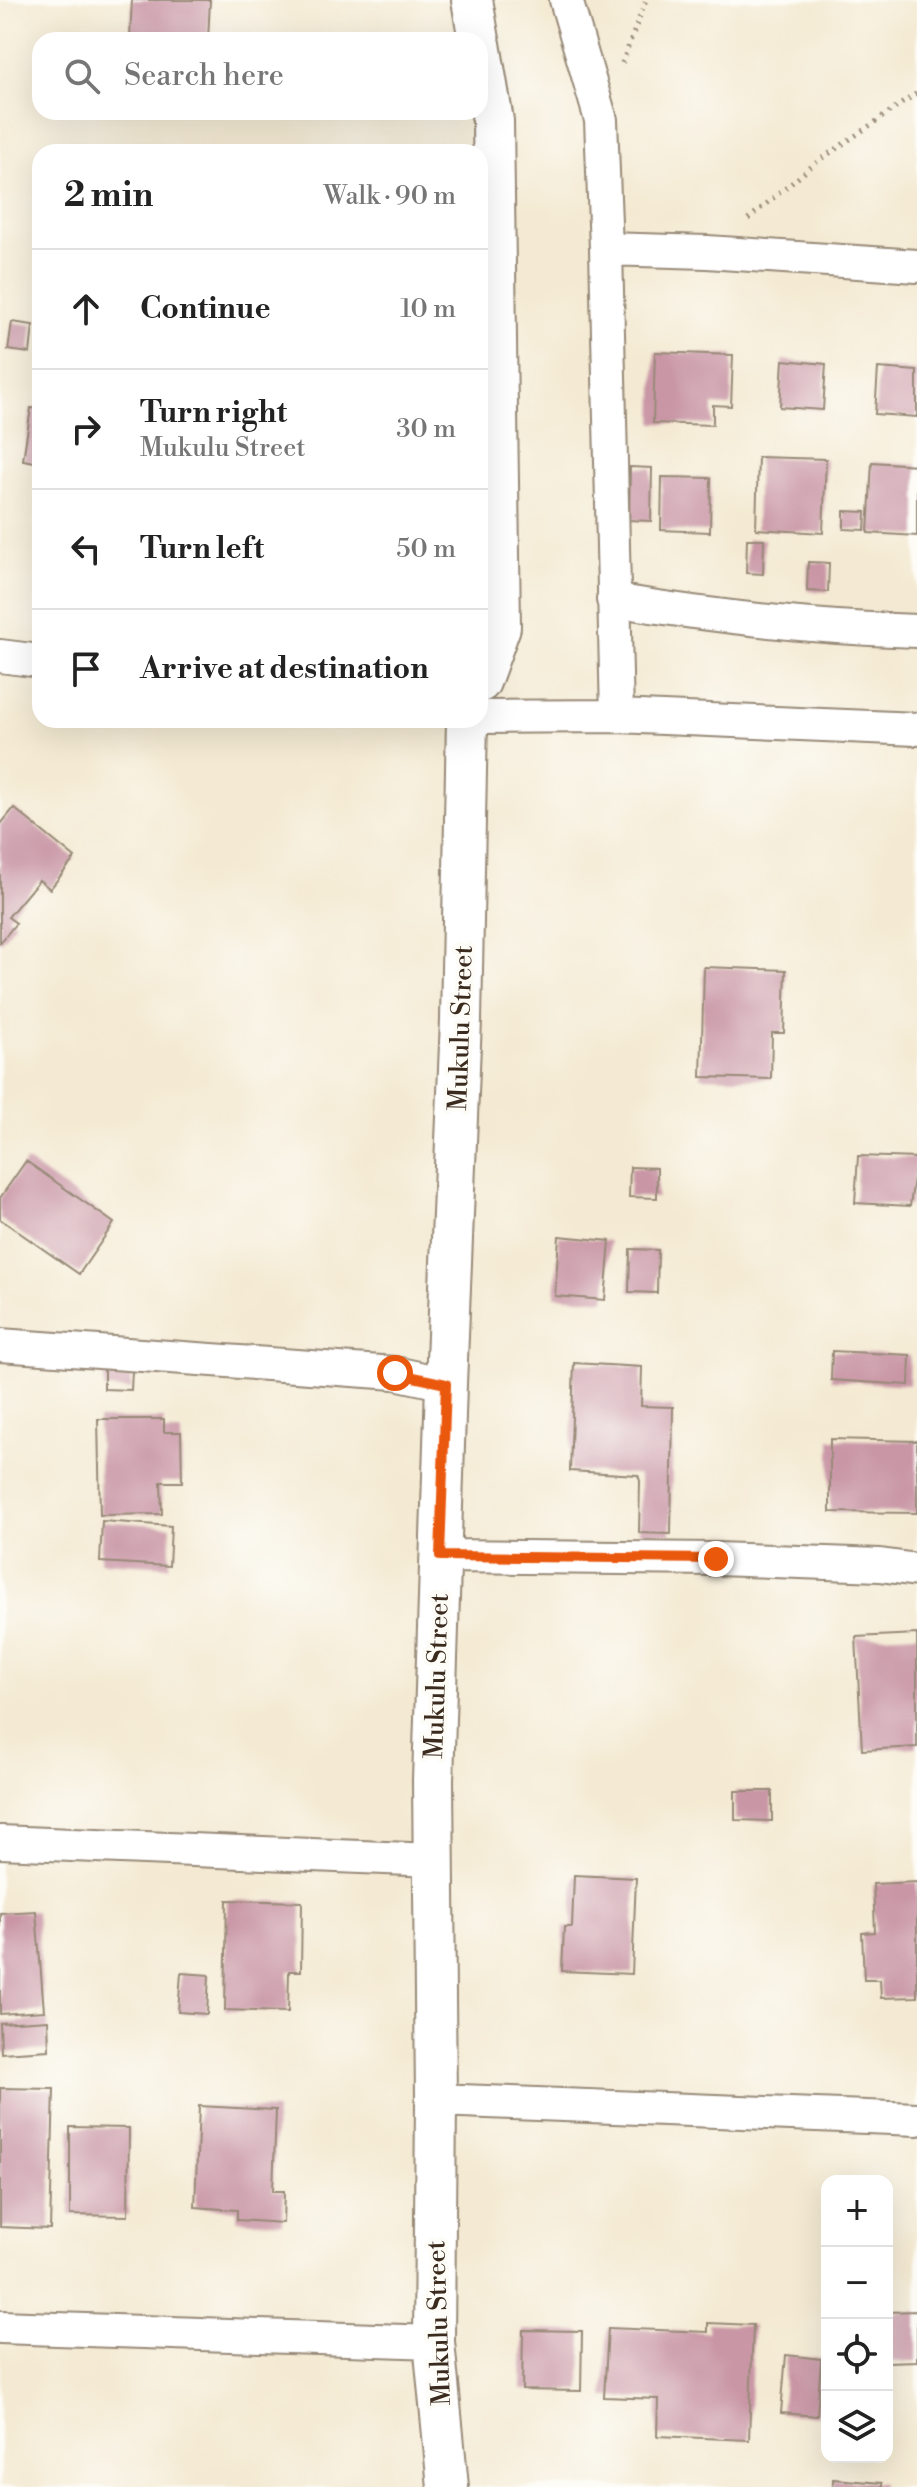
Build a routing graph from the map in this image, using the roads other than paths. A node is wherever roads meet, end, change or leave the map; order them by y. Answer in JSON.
{"nodes":[{"id":1,"x":472,"y":0,"type":"edge"},
{"id":2,"x":566,"y":0,"type":"edge"},
{"id":3,"x":478,"y":32,"type":"edge"},
{"id":4,"x":488,"y":91,"type":"edge"},
{"id":5,"x":606,"y":249,"type":"junction"},
{"id":6,"x":917,"y":266,"type":"edge"},
{"id":7,"x":613,"y":600,"type":"junction"},
{"id":8,"x":917,"y":631,"type":"edge"},
{"id":9,"x":0,"y":656,"type":"edge"},
{"id":10,"x":32,"y":660,"type":"edge"},
{"id":11,"x":488,"y":660,"type":"edge"},
{"id":12,"x":617,"y":716,"type":"junction"},
{"id":13,"x":488,"y":717,"type":"edge"},
{"id":14,"x":467,"y":728,"type":"edge"},
{"id":15,"x":917,"y":729,"type":"edge"},
{"id":16,"x":0,"y":1345,"type":"edge"},
{"id":17,"x":446,"y":1384,"type":"junction"},
{"id":18,"x":440,"y":1556,"type":"junction"},
{"id":19,"x":917,"y":1570,"type":"edge"},
{"id":20,"x":0,"y":1842,"type":"edge"},
{"id":21,"x":434,"y":1860,"type":"junction"},
{"id":22,"x":436,"y":2100,"type":"junction"},
{"id":23,"x":917,"y":2119,"type":"edge"},
{"id":24,"x":0,"y":2327,"type":"edge"},
{"id":25,"x":434,"y":2342,"type":"junction"},
{"id":26,"x":448,"y":2487,"type":"edge"}],
"edges":[{"from":1,"to":3,"type":"street"},
{"from":2,"to":5,"type":"street"},
{"from":4,"to":11,"type":"street"},
{"from":5,"to":6,"type":"street"},
{"from":5,"to":7,"type":"street"},
{"from":7,"to":8,"type":"street"},
{"from":7,"to":12,"type":"street"},
{"from":9,"to":10,"type":"street"},
{"from":12,"to":13,"type":"street"},
{"from":12,"to":15,"type":"street"},
{"from":14,"to":17,"type":"street","name":"Mukulu Street"},
{"from":16,"to":17,"type":"street"},
{"from":17,"to":18,"type":"street","name":"Mukulu Street"},
{"from":18,"to":19,"type":"street"},
{"from":18,"to":21,"type":"street","name":"Mukulu Street"},
{"from":20,"to":21,"type":"street"},
{"from":21,"to":22,"type":"street","name":"Mukulu Street"},
{"from":22,"to":23,"type":"street"},
{"from":22,"to":25,"type":"street","name":"Mukulu Street"},
{"from":24,"to":25,"type":"street"},
{"from":25,"to":26,"type":"street","name":"Mukulu Street"}]}
